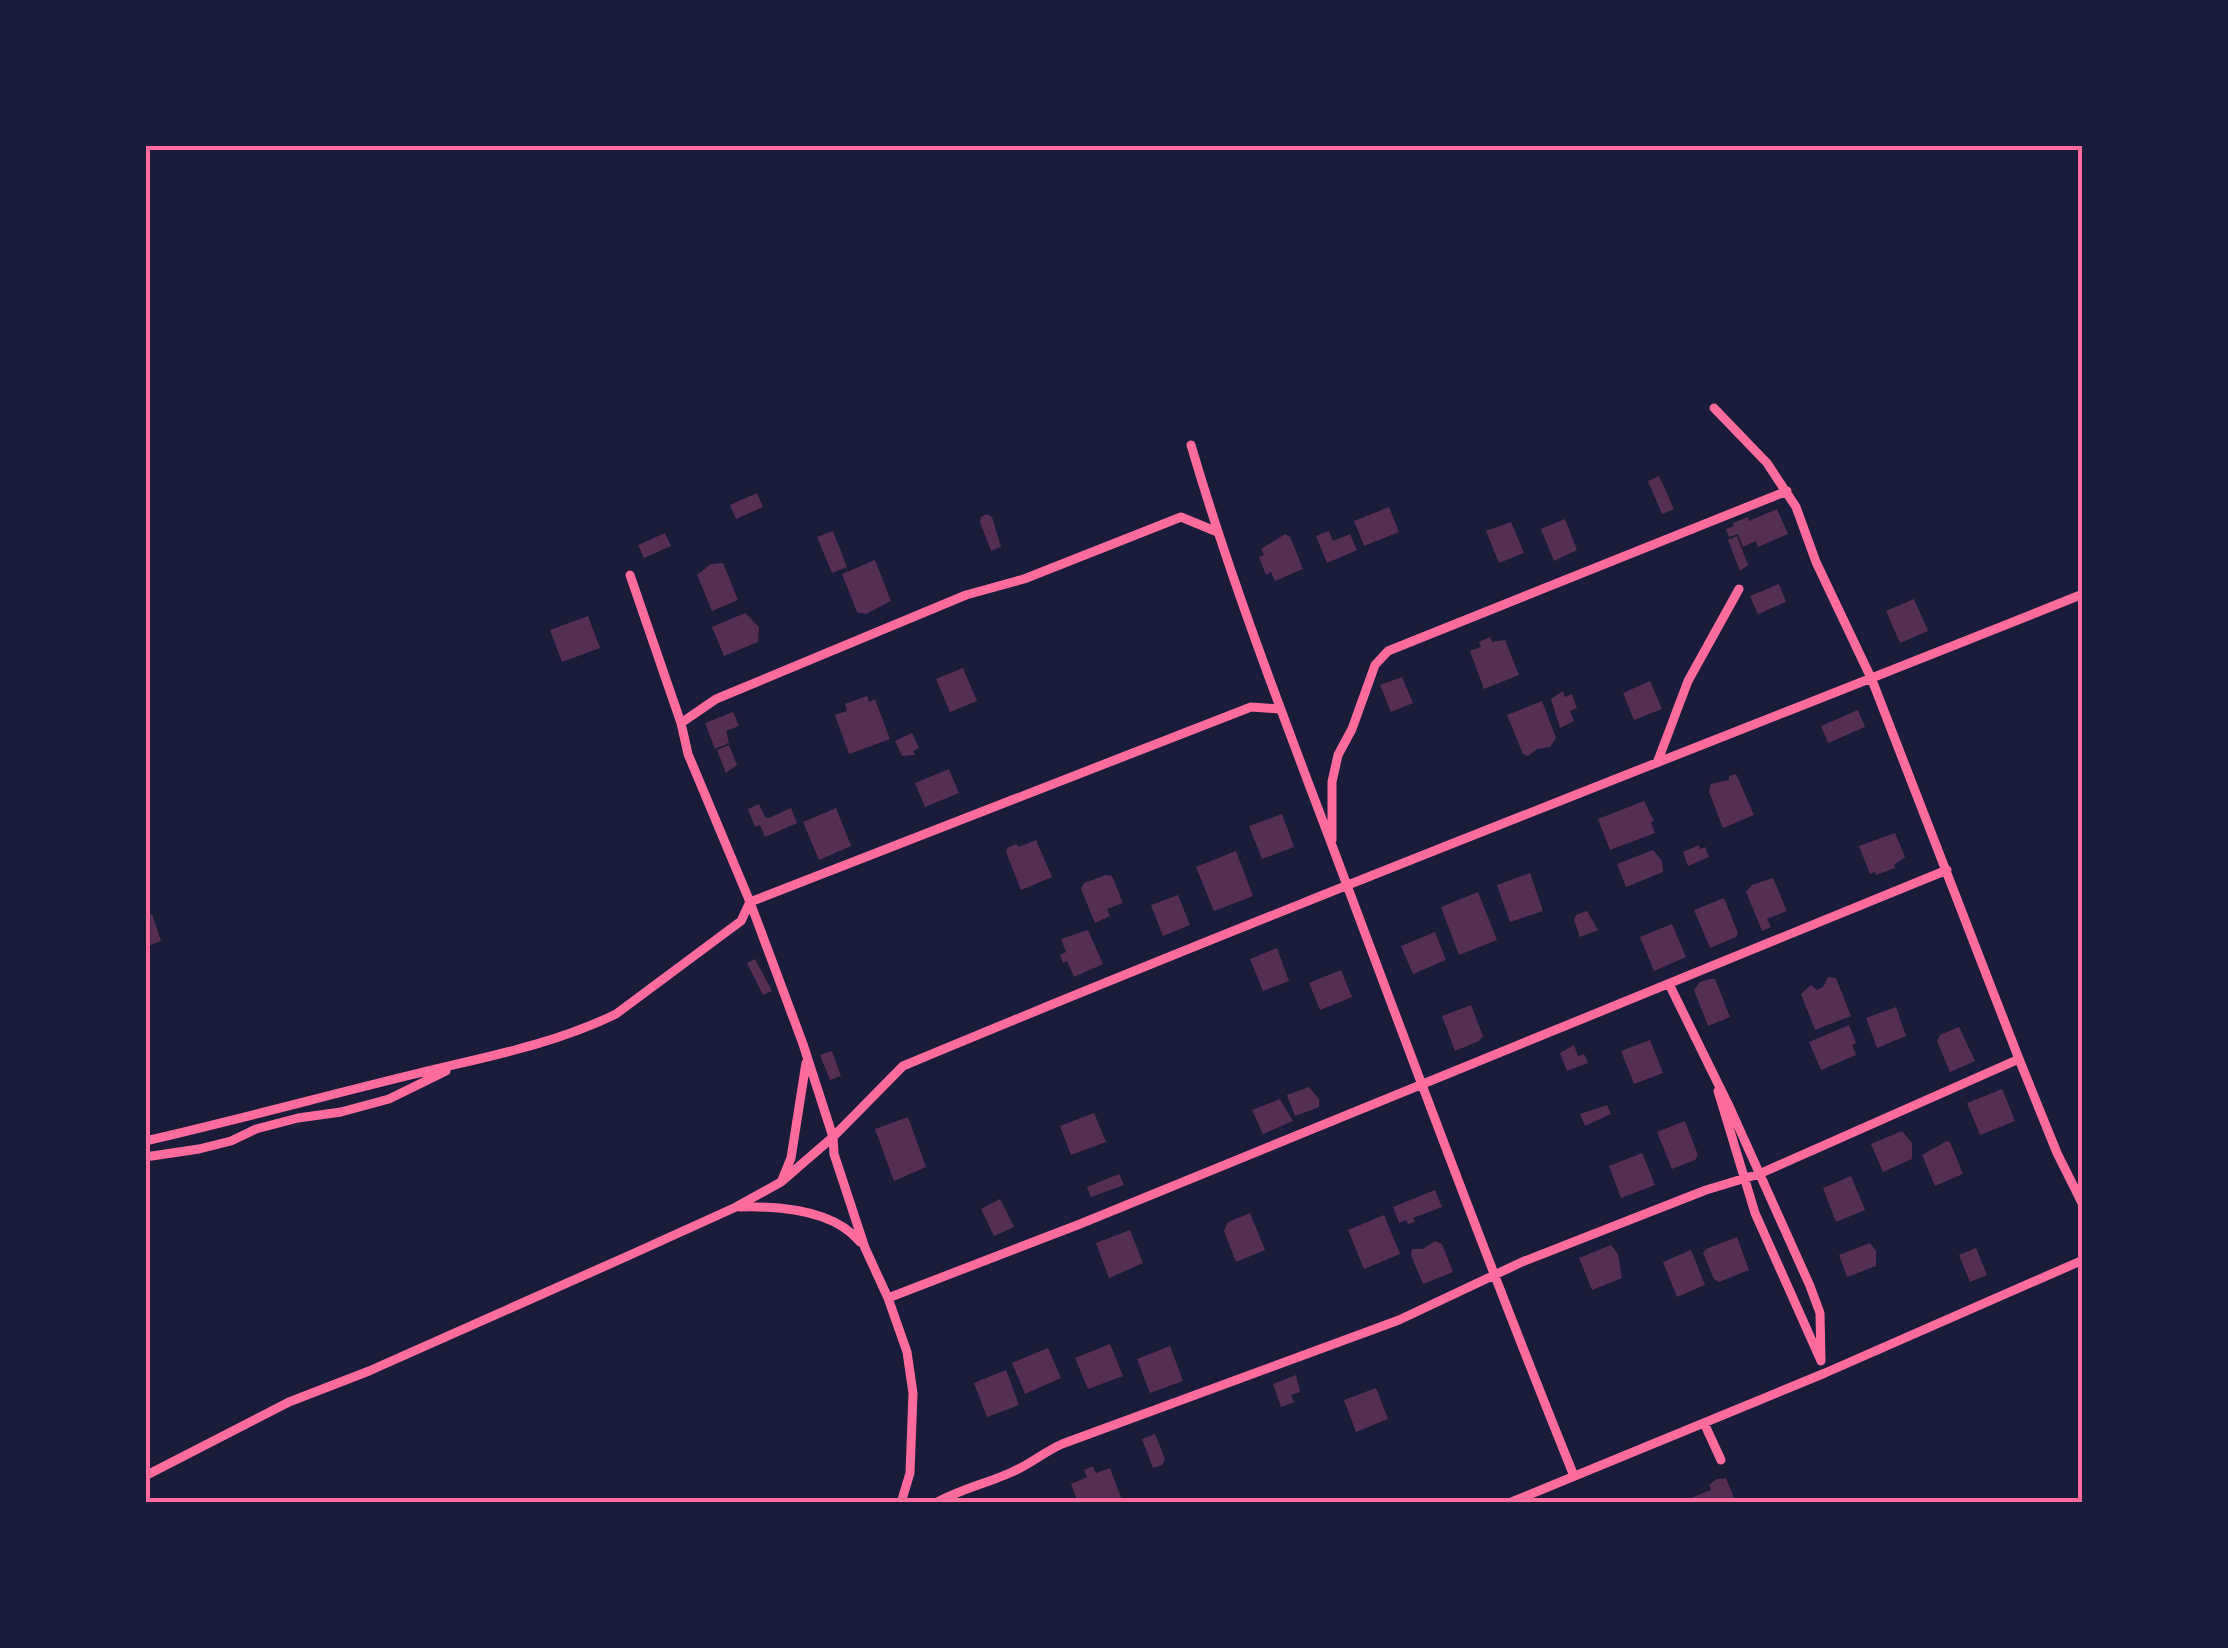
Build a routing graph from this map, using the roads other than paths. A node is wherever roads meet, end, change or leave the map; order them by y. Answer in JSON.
{"nodes":[{"id":1,"x":1714,"y":408,"type":"dead end"},
{"id":2,"x":1190,"y":445,"type":"dead end"},
{"id":3,"x":1787,"y":491,"type":"junction"},
{"id":4,"x":1217,"y":533,"type":"junction"},
{"id":5,"x":630,"y":575,"type":"dead end"},
{"id":6,"x":1739,"y":589,"type":"dead end"},
{"id":7,"x":2083,"y":594,"type":"edge"},
{"id":8,"x":1872,"y":680,"type":"junction"},
{"id":9,"x":1279,"y":709,"type":"junction"},
{"id":10,"x":682,"y":723,"type":"junction"},
{"id":11,"x":1656,"y":762,"type":"junction"},
{"id":12,"x":1332,"y":846,"type":"junction"},
{"id":13,"x":1947,"y":870,"type":"junction"},
{"id":14,"x":1348,"y":886,"type":"junction"},
{"id":15,"x":750,"y":902,"type":"junction"},
{"id":16,"x":1670,"y":986,"type":"junction"},
{"id":17,"x":807,"y":1056,"type":"junction"},
{"id":18,"x":2019,"y":1059,"type":"junction"},
{"id":19,"x":458,"y":1064,"type":"junction"},
{"id":20,"x":1716,"y":1080,"type":"junction"},
{"id":21,"x":1421,"y":1086,"type":"junction"},
{"id":22,"x":834,"y":1138,"type":"junction"},
{"id":23,"x":145,"y":1141,"type":"edge"},
{"id":24,"x":145,"y":1156,"type":"edge"},
{"id":25,"x":1759,"y":1174,"type":"junction"},
{"id":26,"x":1742,"y":1179,"type":"junction"},
{"id":27,"x":781,"y":1182,"type":"junction"},
{"id":28,"x":2083,"y":1205,"type":"edge"},
{"id":29,"x":736,"y":1207,"type":"junction"},
{"id":30,"x":865,"y":1248,"type":"junction"},
{"id":31,"x":2083,"y":1260,"type":"edge"},
{"id":32,"x":1493,"y":1276,"type":"junction"},
{"id":33,"x":888,"y":1298,"type":"junction"},
{"id":34,"x":1821,"y":1361,"type":"junction"},
{"id":35,"x":1825,"y":1373,"type":"junction"},
{"id":36,"x":1704,"y":1422,"type":"junction"},
{"id":37,"x":1721,"y":1460,"type":"dead end"},
{"id":38,"x":145,"y":1476,"type":"edge"},
{"id":39,"x":1574,"y":1476,"type":"junction"},
{"id":40,"x":901,"y":1503,"type":"edge"},
{"id":41,"x":936,"y":1503,"type":"edge"},
{"id":42,"x":1509,"y":1503,"type":"edge"}],
"edges":[{"from":1,"to":3,"type":"street"},
{"from":2,"to":4,"type":"street"},
{"from":3,"to":8,"type":"street"},
{"from":3,"to":12,"type":"street"},
{"from":4,"to":9,"type":"street"},
{"from":4,"to":10,"type":"street"},
{"from":5,"to":10,"type":"street"},
{"from":6,"to":11,"type":"street"},
{"from":7,"to":8,"type":"street"},
{"from":8,"to":11,"type":"street"},
{"from":8,"to":13,"type":"street"},
{"from":9,"to":12,"type":"street"},
{"from":9,"to":15,"type":"street"},
{"from":10,"to":15,"type":"street"},
{"from":11,"to":14,"type":"street"},
{"from":12,"to":14,"type":"street"},
{"from":13,"to":16,"type":"street"},
{"from":13,"to":18,"type":"street"},
{"from":14,"to":21,"type":"street"},
{"from":14,"to":22,"type":"street"},
{"from":15,"to":17,"type":"street"},
{"from":15,"to":19,"type":"street"},
{"from":16,"to":20,"type":"street"},
{"from":16,"to":21,"type":"street"},
{"from":17,"to":22,"type":"street"},
{"from":17,"to":27,"type":"street"},
{"from":18,"to":25,"type":"street"},
{"from":18,"to":28,"type":"street"},
{"from":19,"to":23,"type":"street"},
{"from":19,"to":24,"type":"street"},
{"from":20,"to":25,"type":"street"},
{"from":20,"to":26,"type":"street"},
{"from":21,"to":32,"type":"street"},
{"from":21,"to":33,"type":"street"},
{"from":22,"to":27,"type":"street"},
{"from":22,"to":30,"type":"street"},
{"from":25,"to":26,"type":"street"},
{"from":25,"to":34,"type":"street"},
{"from":26,"to":32,"type":"street"},
{"from":26,"to":34,"type":"street"},
{"from":27,"to":29,"type":"street"},
{"from":29,"to":30,"type":"street"},
{"from":29,"to":38,"type":"street"},
{"from":30,"to":33,"type":"street"},
{"from":31,"to":35,"type":"street"},
{"from":32,"to":39,"type":"street"},
{"from":32,"to":41,"type":"street"},
{"from":33,"to":40,"type":"street"},
{"from":34,"to":35,"type":"street"},
{"from":35,"to":36,"type":"street"},
{"from":36,"to":37,"type":"street"},
{"from":36,"to":39,"type":"street"},
{"from":39,"to":42,"type":"street"}]}
